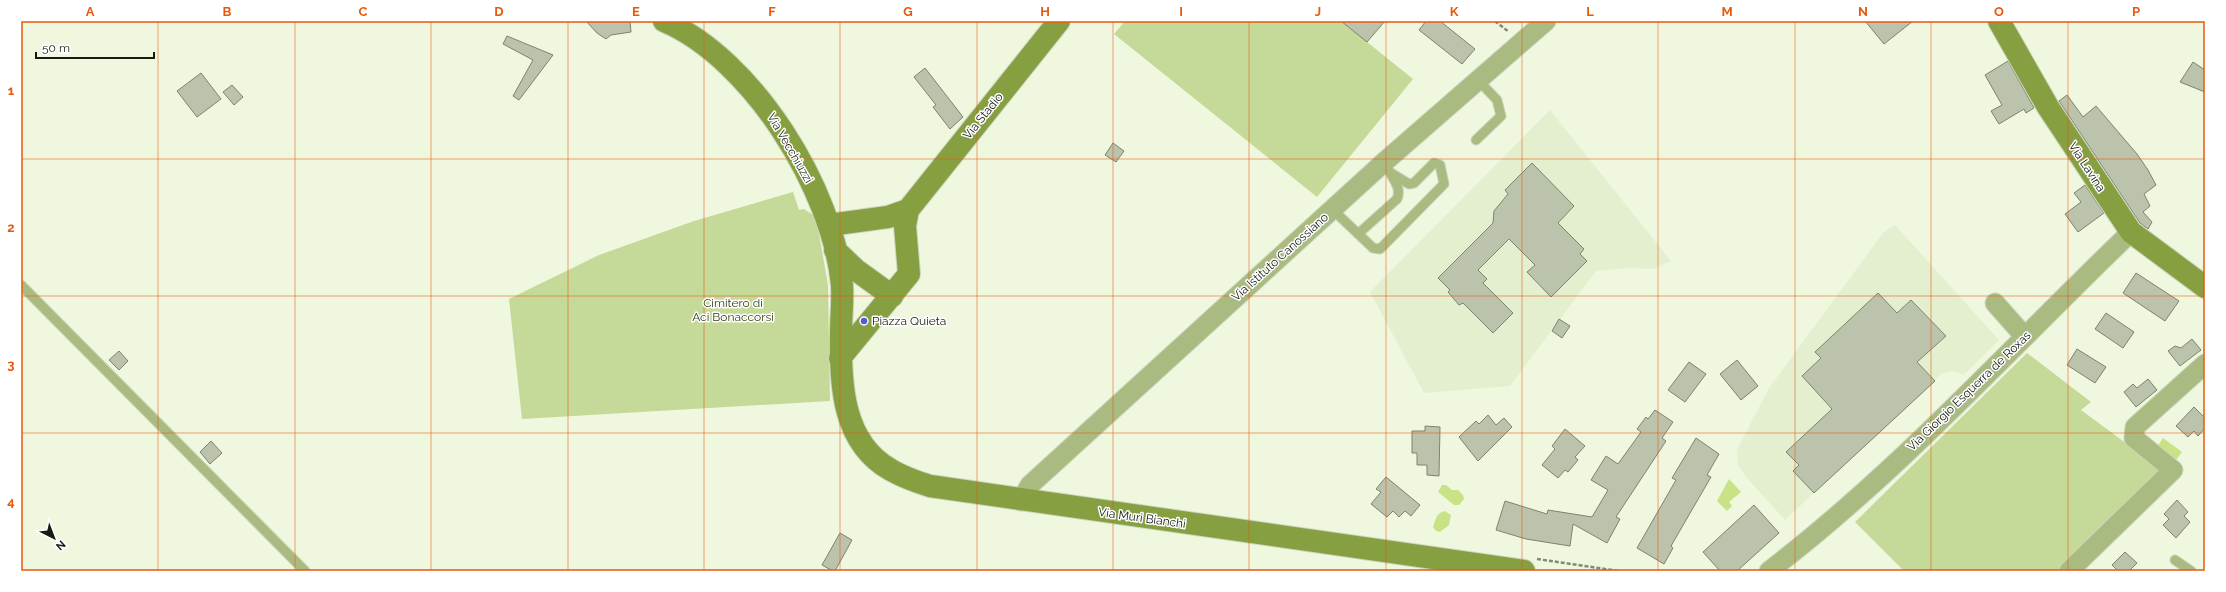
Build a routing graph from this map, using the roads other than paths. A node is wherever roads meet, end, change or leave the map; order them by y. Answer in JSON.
{"nodes":[{"id":1,"x":664,"y":21,"type":"edge"},
{"id":2,"x":1059,"y":21,"type":"edge"},
{"id":3,"x":1546,"y":21,"type":"edge"},
{"id":4,"x":1999,"y":21,"type":"edge"},
{"id":5,"x":1477,"y":80,"type":"junction"},
{"id":6,"x":1476,"y":140,"type":"dead end"},
{"id":7,"x":1386,"y":168,"type":"junction"},
{"id":8,"x":908,"y":210,"type":"junction"},
{"id":9,"x":1332,"y":210,"type":"junction"},
{"id":10,"x":829,"y":225,"type":"junction"},
{"id":11,"x":2131,"y":232,"type":"junction"},
{"id":12,"x":1358,"y":234,"type":"junction"},
{"id":13,"x":835,"y":250,"type":"junction"},
{"id":14,"x":21,"y":285,"type":"edge"},
{"id":15,"x":2205,"y":287,"type":"edge"},
{"id":16,"x":892,"y":296,"type":"junction"},
{"id":17,"x":1995,"y":303,"type":"dead end"},
{"id":18,"x":2025,"y":337,"type":"junction"},
{"id":19,"x":840,"y":358,"type":"junction"},
{"id":20,"x":2205,"y":364,"type":"edge"},
{"id":21,"x":1021,"y":501,"type":"junction"},
{"id":22,"x":1803,"y":545,"type":"junction"},
{"id":23,"x":2176,"y":560,"type":"dead end"},
{"id":24,"x":305,"y":571,"type":"edge"},
{"id":25,"x":1524,"y":571,"type":"edge"},
{"id":26,"x":1769,"y":571,"type":"edge"},
{"id":27,"x":1781,"y":571,"type":"edge"},
{"id":28,"x":2069,"y":571,"type":"edge"},
{"id":29,"x":2191,"y":571,"type":"edge"}],
"edges":[{"from":1,"to":10,"type":"main road","name":"Via Vecchiuzzi"},
{"from":2,"to":8,"type":"main road","name":"Via Stadio"},
{"from":3,"to":5,"type":"street","name":"Via Istituto Canossiano"},
{"from":4,"to":11,"type":"main road","name":"Via Lavina"},
{"from":5,"to":6,"type":"lane"},
{"from":5,"to":7,"type":"street","name":"Via Istituto Canossiano"},
{"from":7,"to":9,"type":"street","name":"Via Istituto Canossiano"},
{"from":7,"to":12,"type":"lane"},
{"from":7,"to":12,"type":"lane"},
{"from":8,"to":10,"type":"main road"},
{"from":8,"to":16,"type":"main road"},
{"from":9,"to":12,"type":"lane"},
{"from":9,"to":21,"type":"street","name":"Via Istituto Canossiano"},
{"from":10,"to":13,"type":"main road","name":"Via Vecchiuzzi"},
{"from":11,"to":15,"type":"main road","name":"Via Lavina"},
{"from":11,"to":18,"type":"street","name":"Via Giorgio Esquerra de Roxas"},
{"from":13,"to":16,"type":"main road"},
{"from":13,"to":19,"type":"main road","name":"Via Muri Bianchi"},
{"from":14,"to":24,"type":"lane"},
{"from":16,"to":19,"type":"main road"},
{"from":17,"to":18,"type":"street"},
{"from":18,"to":22,"type":"street","name":"Via Giorgio Esquerra de Roxas"},
{"from":19,"to":21,"type":"main road","name":"Via Muri Bianchi"},
{"from":20,"to":28,"type":"street"},
{"from":21,"to":25,"type":"main road","name":"Via Muri Bianchi"},
{"from":22,"to":26,"type":"street"},
{"from":22,"to":27,"type":"street"},
{"from":23,"to":29,"type":"lane"}]}
